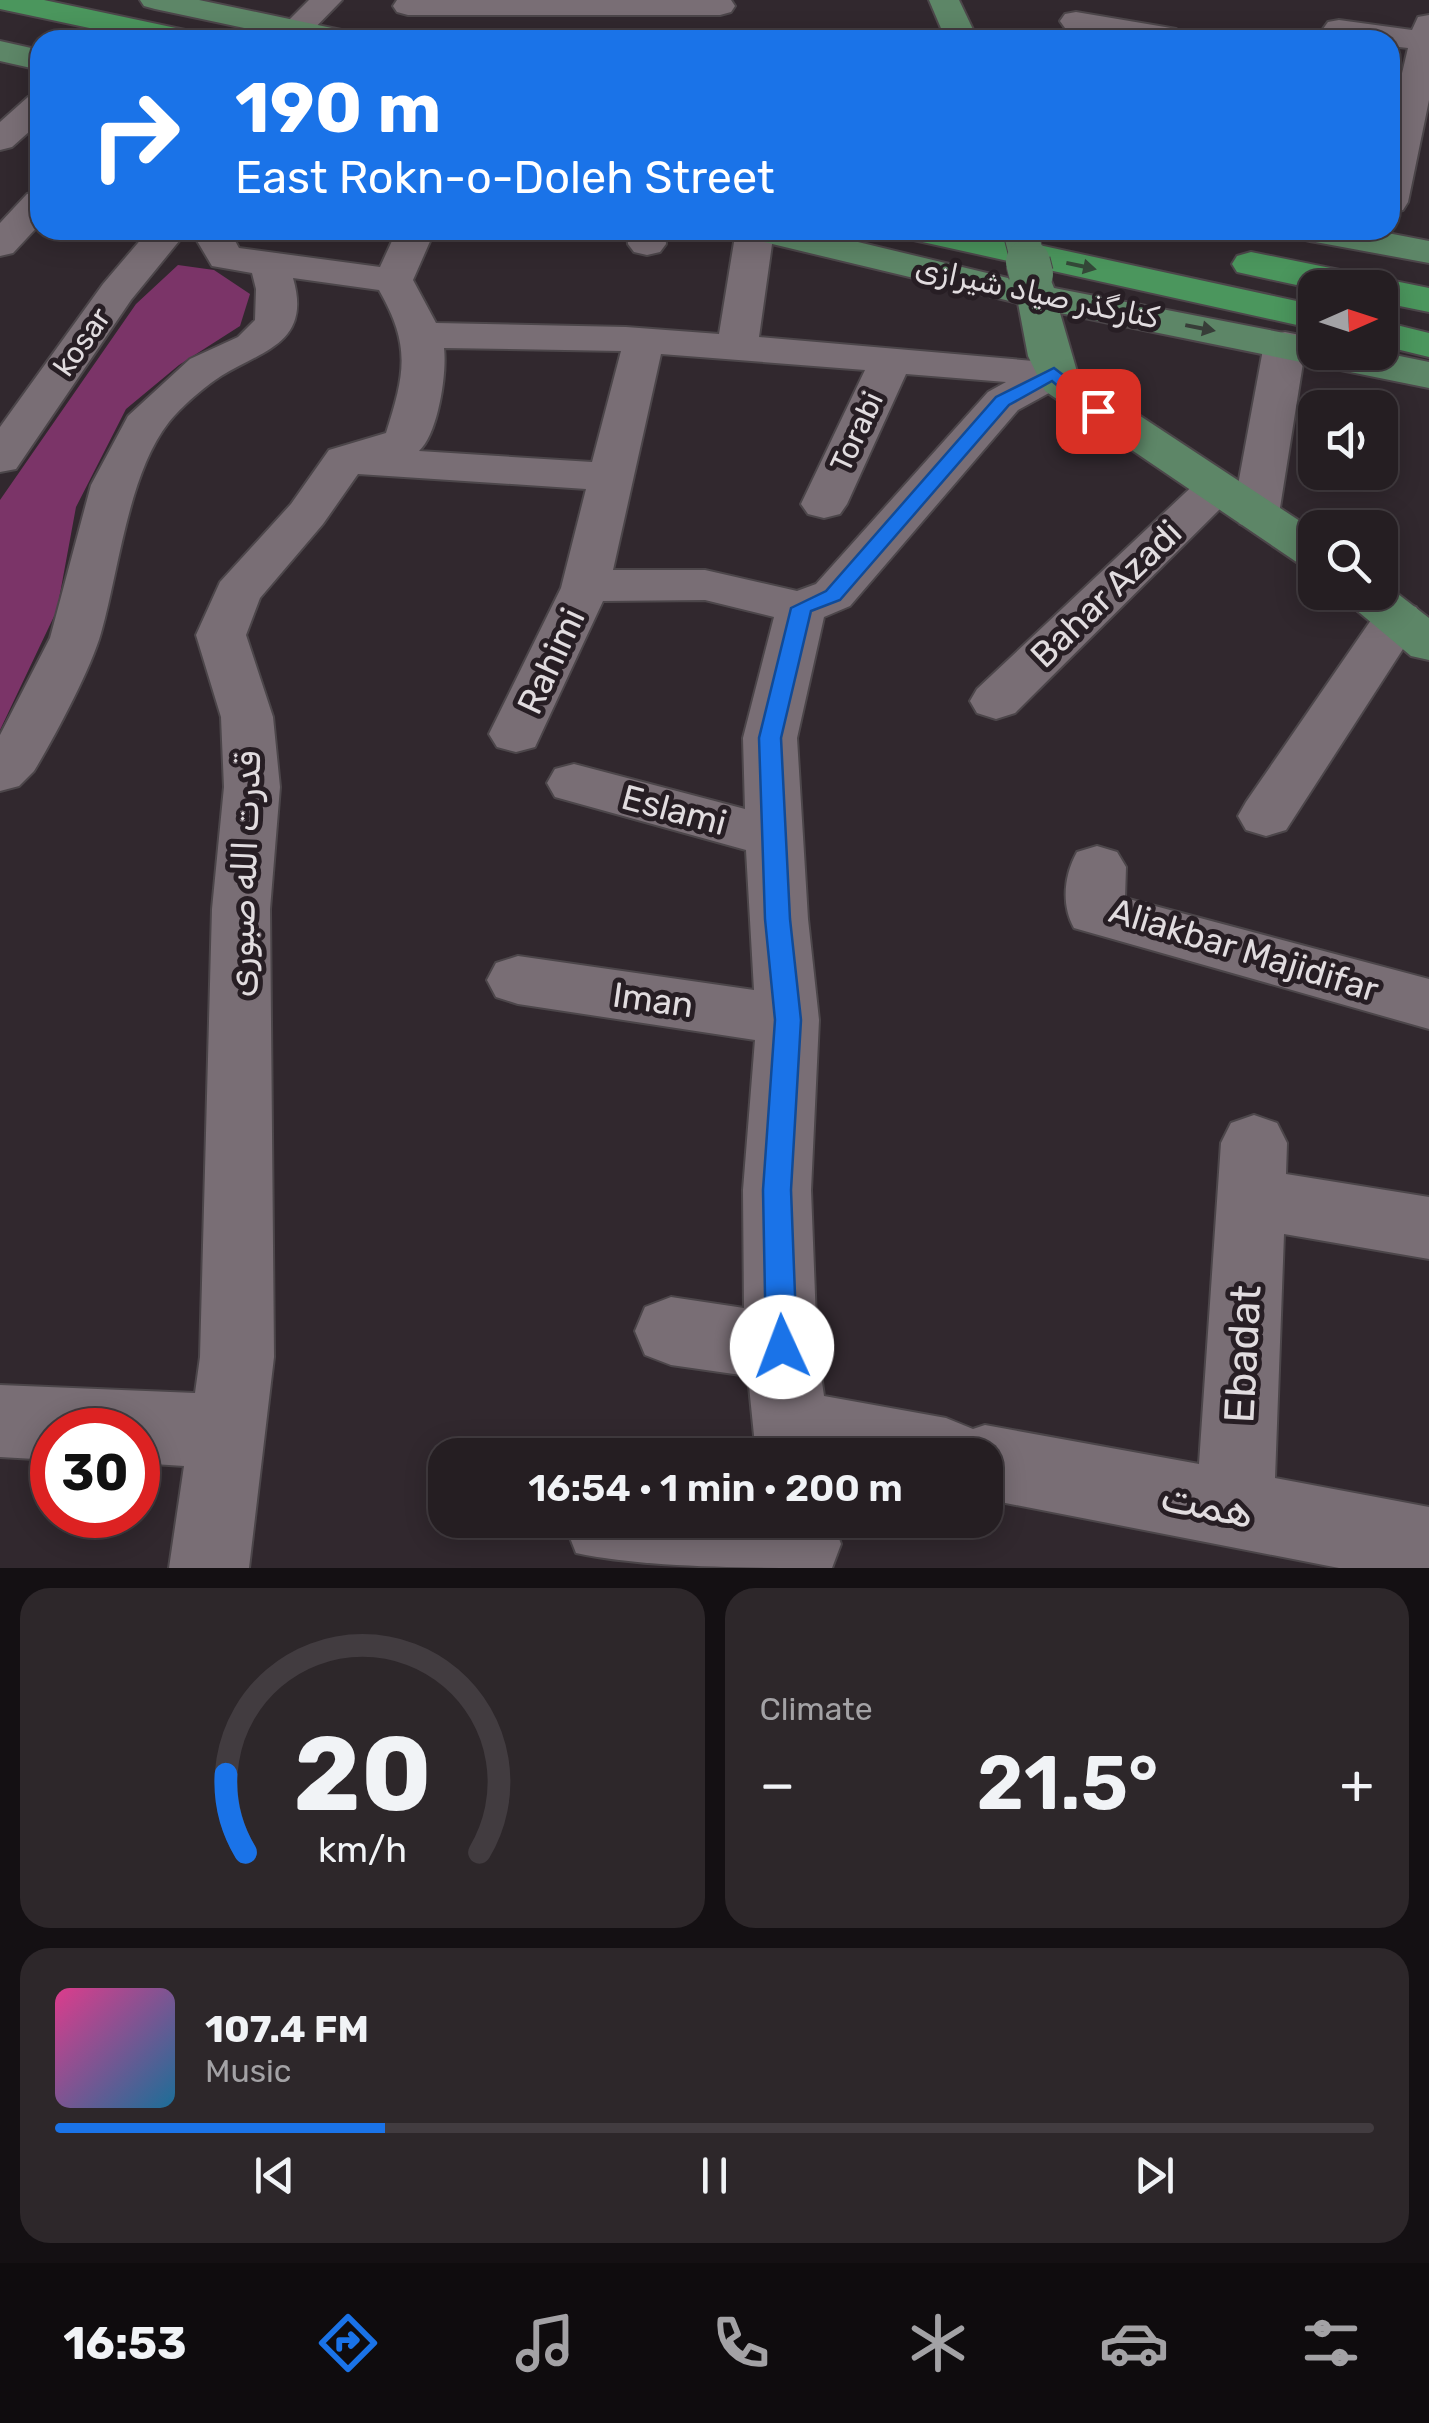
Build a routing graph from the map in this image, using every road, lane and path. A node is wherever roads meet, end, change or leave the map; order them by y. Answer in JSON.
{"nodes":[{"id":1,"x":0,"y":0,"type":"edge"},
{"id":2,"x":155,"y":0,"type":"edge"},
{"id":3,"x":328,"y":0,"type":"edge"},
{"id":4,"x":944,"y":0,"type":"edge"},
{"id":5,"x":410,"y":3,"type":"edge"},
{"id":6,"x":590,"y":3,"type":"edge"},
{"id":7,"x":719,"y":3,"type":"edge"},
{"id":8,"x":501,"y":6,"type":"junction"},
{"id":9,"x":1077,"y":20,"type":"edge"},
{"id":10,"x":1339,"y":28,"type":"dead end"},
{"id":11,"x":0,"y":30,"type":"edge"},
{"id":12,"x":142,"y":30,"type":"edge"},
{"id":13,"x":295,"y":30,"type":"joint"},
{"id":14,"x":396,"y":30,"type":"edge"},
{"id":15,"x":494,"y":30,"type":"edge"},
{"id":16,"x":726,"y":30,"type":"edge"},
{"id":17,"x":958,"y":30,"type":"edge"},
{"id":18,"x":1131,"y":30,"type":"edge"},
{"id":19,"x":1343,"y":30,"type":"edge"},
{"id":20,"x":30,"y":36,"type":"edge"},
{"id":21,"x":0,"y":51,"type":"edge"},
{"id":22,"x":30,"y":58,"type":"edge"},
{"id":23,"x":1417,"y":64,"type":"edge"},
{"id":24,"x":30,"y":113,"type":"edge"},
{"id":25,"x":0,"y":140,"type":"edge"},
{"id":26,"x":1405,"y":145,"type":"edge"},
{"id":27,"x":30,"y":213,"type":"edge"},
{"id":28,"x":160,"y":240,"type":"edge"},
{"id":29,"x":215,"y":240,"type":"edge"},
{"id":30,"x":755,"y":240,"type":"edge"},
{"id":31,"x":807,"y":240,"type":"edge"},
{"id":32,"x":953,"y":240,"type":"edge"},
{"id":33,"x":1023,"y":240,"type":"edge"},
{"id":34,"x":1393,"y":240,"type":"edge"},
{"id":35,"x":0,"y":246,"type":"edge"},
{"id":36,"x":1429,"y":252,"type":"edge"},
{"id":37,"x":404,"y":255,"type":"edge"},
{"id":38,"x":1224,"y":258,"type":"dead end"},
{"id":39,"x":269,"y":264,"type":"junction"},
{"id":40,"x":1298,"y":273,"type":"edge"},
{"id":41,"x":1034,"y":285,"type":"junction"},
{"id":42,"x":1398,"y":292,"type":"edge"},
{"id":43,"x":524,"y":294,"type":"dead end"},
{"id":44,"x":1429,"y":297,"type":"edge"},
{"id":45,"x":422,"y":335,"type":"junction"},
{"id":46,"x":1398,"y":335,"type":"edge"},
{"id":47,"x":520,"y":336,"type":"junction"},
{"id":48,"x":1298,"y":338,"type":"edge"},
{"id":49,"x":1298,"y":339,"type":"edge"},
{"id":50,"x":644,"y":340,"type":"junction"},
{"id":51,"x":1429,"y":342,"type":"edge"},
{"id":52,"x":737,"y":348,"type":"junction"},
{"id":53,"x":891,"y":360,"type":"junction"},
{"id":54,"x":1398,"y":366,"type":"edge"},
{"id":55,"x":1298,"y":367,"type":"edge"},
{"id":56,"x":1054,"y":373,"type":"junction"},
{"id":57,"x":1429,"y":375,"type":"edge"},
{"id":58,"x":0,"y":459,"type":"edge"},
{"id":59,"x":346,"y":460,"type":"junction"},
{"id":60,"x":612,"y":477,"type":"junction"},
{"id":61,"x":1236,"y":501,"type":"junction"},
{"id":62,"x":824,"y":504,"type":"dead end"},
{"id":63,"x":1298,"y":541,"type":"edge"},
{"id":64,"x":585,"y":588,"type":"junction"},
{"id":65,"x":802,"y":608,"type":"junction"},
{"id":66,"x":1397,"y":618,"type":"edge"},
{"id":67,"x":996,"y":701,"type":"dead end"},
{"id":68,"x":516,"y":734,"type":"dead end"},
{"id":69,"x":0,"y":772,"type":"edge"},
{"id":70,"x":574,"y":782,"type":"dead end"},
{"id":71,"x":1266,"y":816,"type":"dead end"},
{"id":72,"x":773,"y":837,"type":"junction"},
{"id":73,"x":1097,"y":867,"type":"dead end"},
{"id":74,"x":518,"y":980,"type":"dead end"},
{"id":75,"x":1429,"y":1004,"type":"edge"},
{"id":76,"x":788,"y":1020,"type":"junction"},
{"id":77,"x":1429,"y":1228,"type":"edge"},
{"id":78,"x":671,"y":1331,"type":"dead end"},
{"id":79,"x":782,"y":1347,"type":"junction"},
{"id":80,"x":0,"y":1421,"type":"edge"},
{"id":81,"x":228,"y":1432,"type":"junction"},
{"id":82,"x":793,"y":1438,"type":"edge"},
{"id":83,"x":1003,"y":1465,"type":"edge"},
{"id":84,"x":1235,"y":1510,"type":"junction"},
{"id":85,"x":738,"y":1538,"type":"edge"},
{"id":86,"x":800,"y":1544,"type":"edge"},
{"id":87,"x":1429,"y":1546,"type":"edge"},
{"id":88,"x":210,"y":1568,"type":"edge"}],
"edges":[{"from":1,"to":12,"type":"highway"},
{"from":2,"to":13,"type":"main road"},
{"from":3,"to":13,"type":"street"},
{"from":4,"to":17,"type":"main road"},
{"from":5,"to":8,"type":"street"},
{"from":5,"to":14,"type":"street"},
{"from":6,"to":7,"type":"street"},
{"from":6,"to":8,"type":"street"},
{"from":7,"to":16,"type":"street"},
{"from":8,"to":15,"type":"street"},
{"from":9,"to":18,"type":"street"},
{"from":10,"to":19,"type":"street"},
{"from":11,"to":20,"type":"highway"},
{"from":21,"to":22,"type":"main road"},
{"from":23,"to":26,"type":"street"},
{"from":24,"to":25,"type":"street"},
{"from":27,"to":35,"type":"street"},
{"from":28,"to":58,"type":"street","name":"kosar"},
{"from":29,"to":39,"type":"street"},
{"from":30,"to":52,"type":"street"},
{"from":31,"to":41,"type":"main road","name":"کنارگذر صیاد شیرازی"},
{"from":32,"to":48,"type":"highway","one_way":true},
{"from":33,"to":41,"type":"main road","bridge":true},
{"from":34,"to":36,"type":"main road"},
{"from":37,"to":39,"type":"street"},
{"from":37,"to":45,"type":"street"},
{"from":38,"to":40,"type":"highway"},
{"from":39,"to":69,"type":"street"},
{"from":41,"to":49,"type":"main road","name":"کنارگذر صیاد شیرازی","one_way":true},
{"from":41,"to":56,"type":"main road"},
{"from":42,"to":44,"type":"highway"},
{"from":43,"to":47,"type":"street"},
{"from":45,"to":47,"type":"street"},
{"from":45,"to":59,"type":"street"},
{"from":46,"to":51,"type":"highway"},
{"from":47,"to":50,"type":"street"},
{"from":50,"to":52,"type":"street"},
{"from":50,"to":60,"type":"street","name":"Rahimi"},
{"from":52,"to":53,"type":"street"},
{"from":53,"to":56,"type":"street"},
{"from":53,"to":62,"type":"street","name":"Torabi"},
{"from":54,"to":57,"type":"main road","name":"کنارگذر صیاد شیرازی"},
{"from":55,"to":61,"type":"street"},
{"from":56,"to":61,"type":"main road"},
{"from":56,"to":65,"type":"street"},
{"from":59,"to":60,"type":"street"},
{"from":59,"to":81,"type":"street","name":"قدرت الله صبوری"},
{"from":60,"to":64,"type":"street","name":"Rahimi"},
{"from":61,"to":63,"type":"main road"},
{"from":61,"to":67,"type":"street","name":"Bahar Azadi"},
{"from":64,"to":65,"type":"street"},
{"from":64,"to":68,"type":"street","name":"Rahimi"},
{"from":65,"to":72,"type":"street"},
{"from":66,"to":71,"type":"street"},
{"from":70,"to":72,"type":"street","name":"Eslami"},
{"from":72,"to":76,"type":"street"},
{"from":73,"to":75,"type":"street","name":"Aliakbar Majidifar"},
{"from":74,"to":76,"type":"street","name":"Iman"},
{"from":76,"to":79,"type":"street"},
{"from":77,"to":84,"type":"street","name":"Ebadat"},
{"from":78,"to":79,"type":"street"},
{"from":79,"to":82,"type":"street"},
{"from":80,"to":81,"type":"street"},
{"from":81,"to":88,"type":"street","name":"قدرت الله صبوری"},
{"from":83,"to":84,"type":"street","name":"همت"},
{"from":84,"to":87,"type":"street","name":"همت"},
{"from":85,"to":86,"type":"street"}]}
